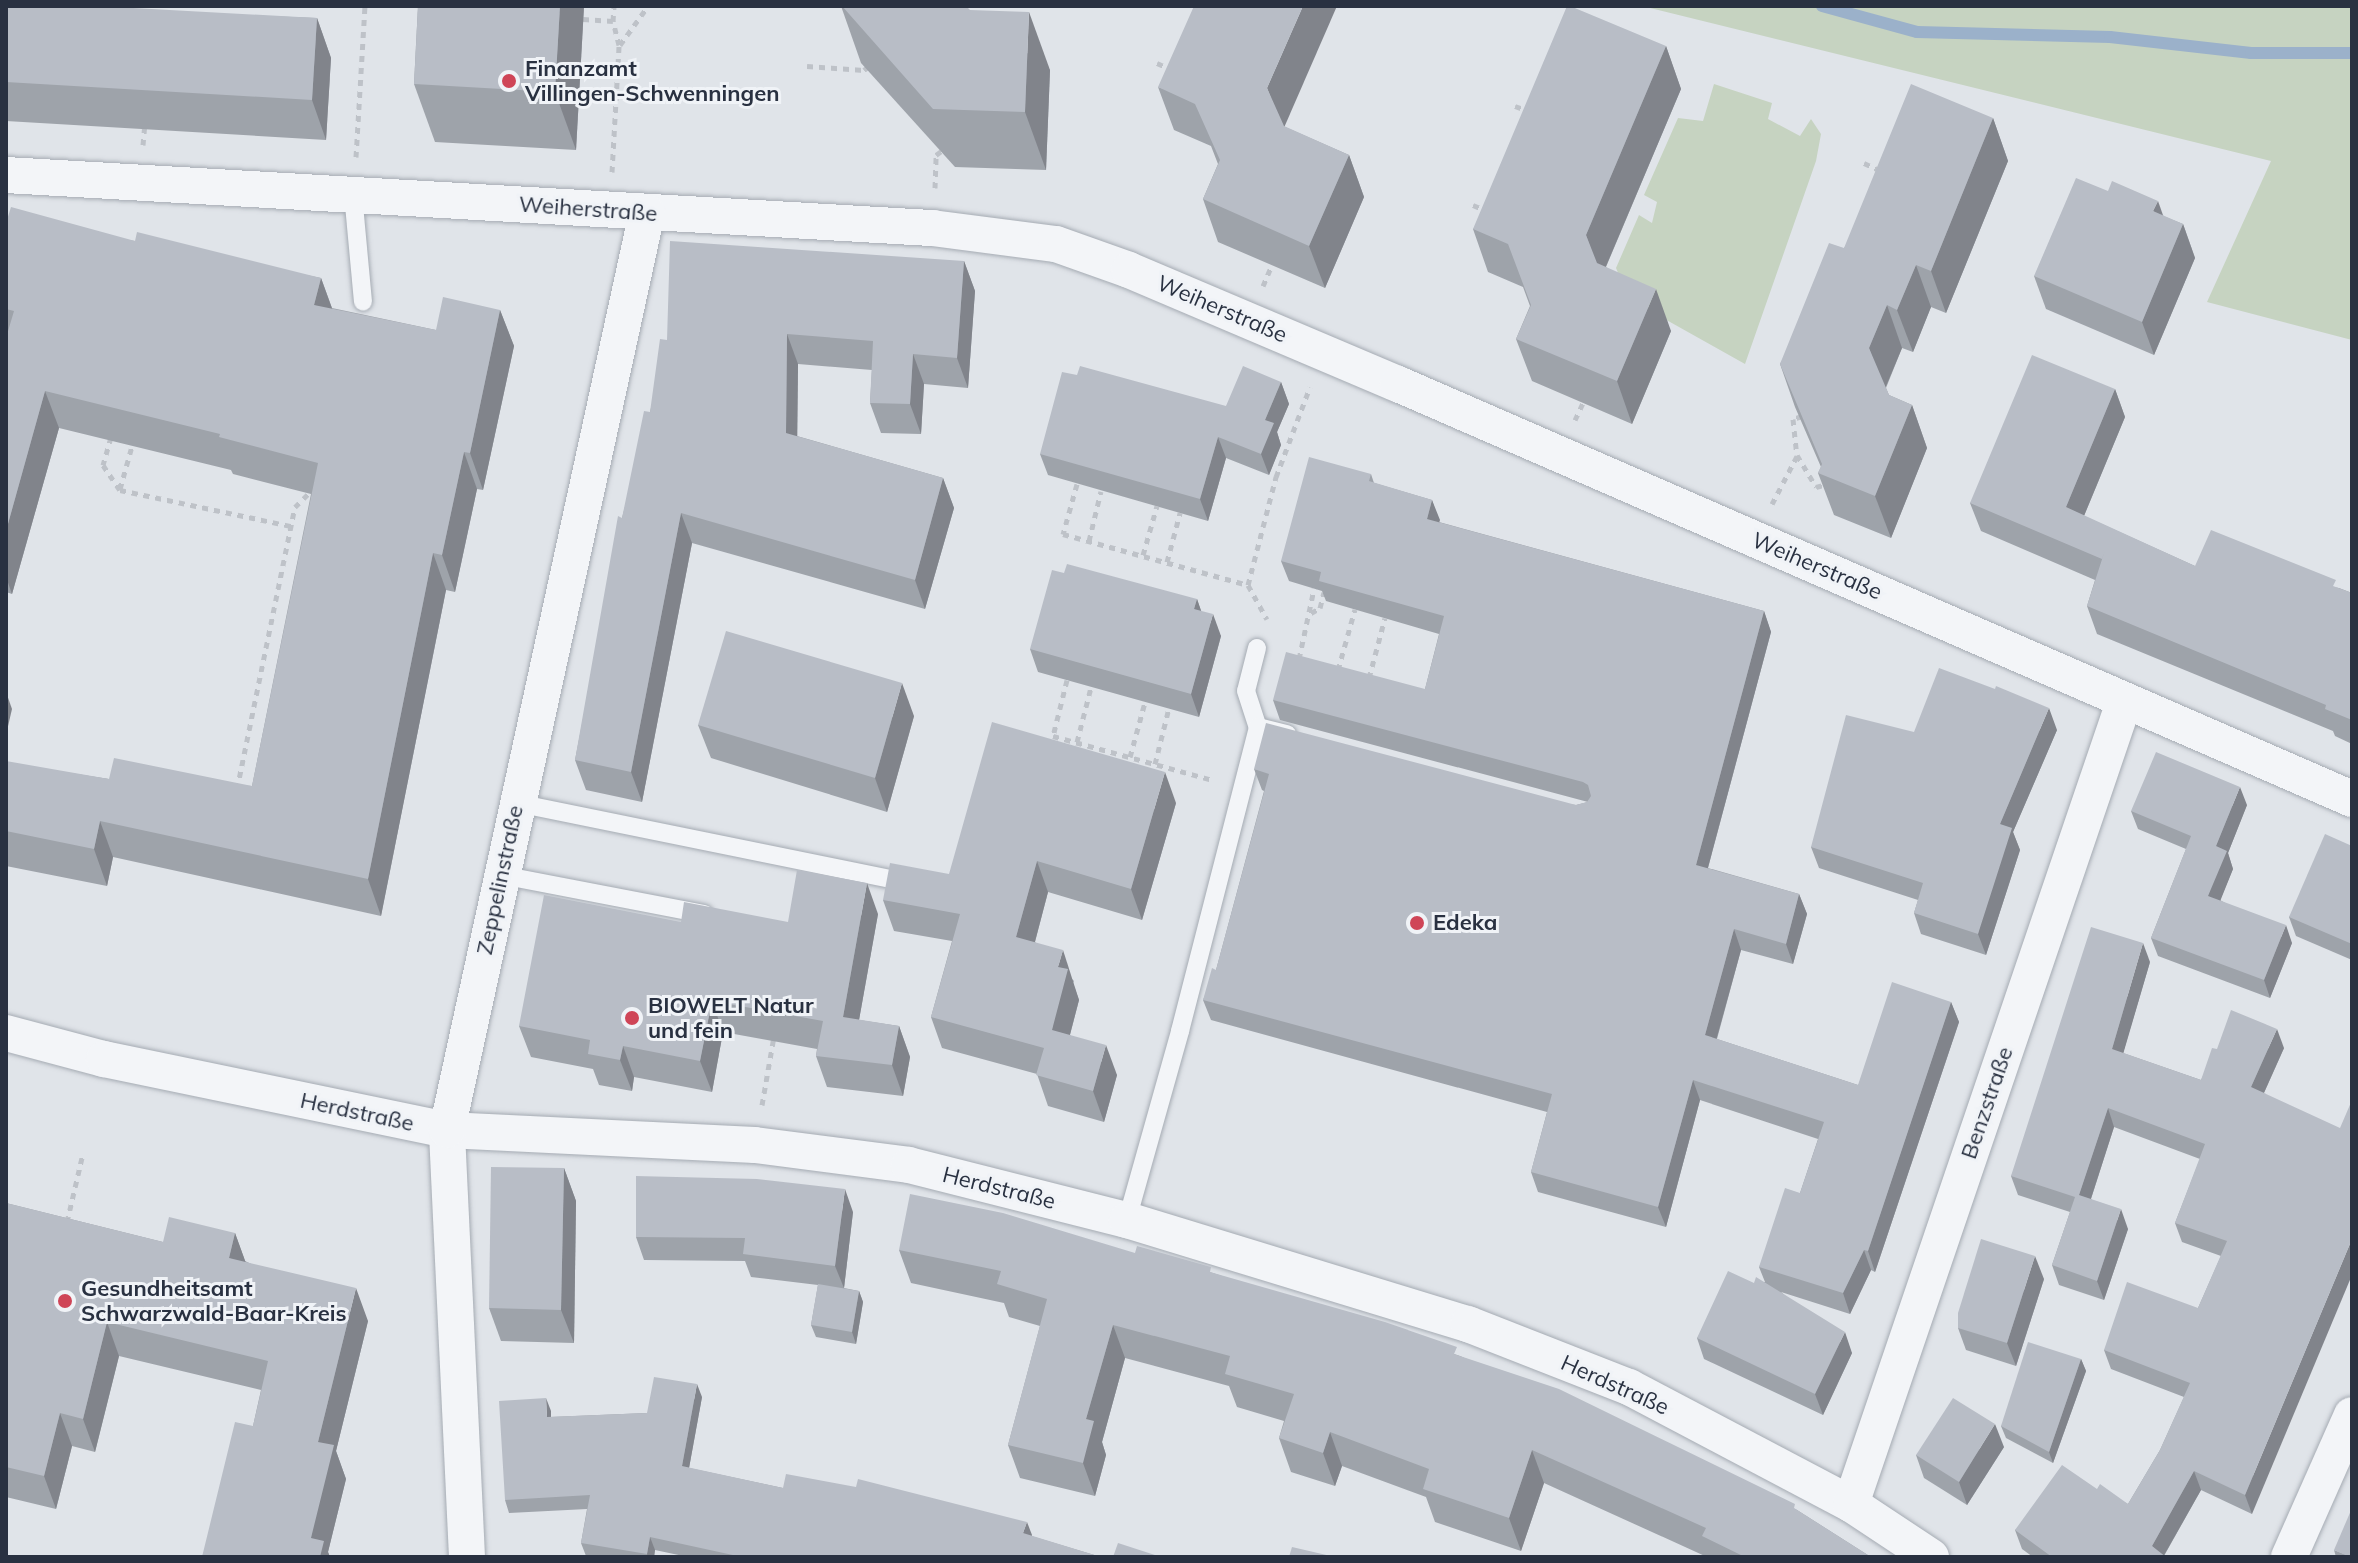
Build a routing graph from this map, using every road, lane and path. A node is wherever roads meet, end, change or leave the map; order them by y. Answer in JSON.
{"nodes":[{"id":1,"x":365,"y":6,"type":"edge"},
{"id":2,"x":614,"y":6,"type":"edge"},
{"id":3,"x":648,"y":6,"type":"edge"},
{"id":4,"x":583,"y":19,"type":"dead end"},
{"id":5,"x":613,"y":21,"type":"junction"},
{"id":6,"x":619,"y":45,"type":"junction"},
{"id":7,"x":879,"y":58,"type":"edge"},
{"id":8,"x":1157,"y":63,"type":"dead end"},
{"id":9,"x":807,"y":66,"type":"dead end"},
{"id":10,"x":1183,"y":74,"type":"edge"},
{"id":11,"x":1515,"y":106,"type":"dead end"},
{"id":12,"x":146,"y":109,"type":"edge"},
{"id":13,"x":1539,"y":116,"type":"edge"},
{"id":14,"x":954,"y":142,"type":"edge"},
{"id":15,"x":1864,"y":163,"type":"dead end"},
{"id":16,"x":1891,"y":175,"type":"edge"},
{"id":17,"x":6,"y":177,"type":"edge"},
{"id":18,"x":141,"y":183,"type":"junction"},
{"id":19,"x":353,"y":194,"type":"junction"},
{"id":20,"x":1473,"y":205,"type":"dead end"},
{"id":21,"x":610,"y":210,"type":"junction"},
{"id":22,"x":647,"y":213,"type":"junction"},
{"id":23,"x":1497,"y":215,"type":"edge"},
{"id":24,"x":932,"y":228,"type":"junction"},
{"id":25,"x":363,"y":302,"type":"dead end"},
{"id":26,"x":1327,"y":354,"type":"junction"},
{"id":27,"x":1805,"y":415,"type":"edge"},
{"id":28,"x":113,"y":427,"type":"edge"},
{"id":29,"x":132,"y":446,"type":"edge"},
{"id":30,"x":1797,"y":455,"type":"junction"},
{"id":31,"x":1831,"y":482,"type":"edge"},
{"id":32,"x":1077,"y":484,"type":"edge"},
{"id":33,"x":313,"y":489,"type":"edge"},
{"id":34,"x":120,"y":490,"type":"junction"},
{"id":35,"x":1101,"y":491,"type":"edge"},
{"id":36,"x":1157,"y":506,"type":"edge"},
{"id":37,"x":1180,"y":513,"type":"edge"},
{"id":38,"x":291,"y":526,"type":"junction"},
{"id":39,"x":1754,"y":539,"type":"junction"},
{"id":40,"x":1089,"y":541,"type":"junction"},
{"id":41,"x":1143,"y":555,"type":"junction"},
{"id":42,"x":1167,"y":562,"type":"junction"},
{"id":43,"x":1314,"y":589,"type":"edge"},
{"id":44,"x":1324,"y":592,"type":"edge"},
{"id":45,"x":1355,"y":609,"type":"edge"},
{"id":46,"x":1311,"y":613,"type":"junction"},
{"id":47,"x":1385,"y":618,"type":"edge"},
{"id":48,"x":1257,"y":648,"type":"joint"},
{"id":49,"x":1299,"y":659,"type":"junction"},
{"id":50,"x":1312,"y":663,"type":"edge"},
{"id":51,"x":1325,"y":667,"type":"edge"},
{"id":52,"x":1338,"y":671,"type":"junction"},
{"id":53,"x":1348,"y":673,"type":"edge"},
{"id":54,"x":1359,"y":676,"type":"edge"},
{"id":55,"x":1369,"y":679,"type":"junction"},
{"id":56,"x":1067,"y":680,"type":"edge"},
{"id":57,"x":1383,"y":683,"type":"edge"},
{"id":58,"x":1091,"y":687,"type":"edge"},
{"id":59,"x":1145,"y":702,"type":"edge"},
{"id":60,"x":2124,"y":702,"type":"junction"},
{"id":61,"x":1169,"y":708,"type":"edge"},
{"id":62,"x":1258,"y":727,"type":"junction"},
{"id":63,"x":1302,"y":738,"type":"edge"},
{"id":64,"x":1077,"y":742,"type":"junction"},
{"id":65,"x":1130,"y":757,"type":"junction"},
{"id":66,"x":1155,"y":764,"type":"junction"},
{"id":67,"x":1241,"y":787,"type":"junction"},
{"id":68,"x":2352,"y":799,"type":"edge"},
{"id":69,"x":235,"y":800,"type":"edge"},
{"id":70,"x":517,"y":803,"type":"junction"},
{"id":71,"x":501,"y":875,"type":"junction"},
{"id":72,"x":932,"y":888,"type":"edge"},
{"id":73,"x":716,"y":917,"type":"edge"},
{"id":74,"x":777,"y":1023,"type":"edge"},
{"id":75,"x":6,"y":1033,"type":"edge"},
{"id":76,"x":447,"y":1130,"type":"junction"},
{"id":77,"x":755,"y":1145,"type":"junction"},
{"id":78,"x":83,"y":1153,"type":"dead end"},
{"id":79,"x":1127,"y":1220,"type":"junction"},
{"id":80,"x":64,"y":1233,"type":"edge"},
{"id":81,"x":2352,"y":1415,"type":"edge"},
{"id":82,"x":1851,"y":1504,"type":"junction"},
{"id":83,"x":467,"y":1557,"type":"edge"},
{"id":84,"x":1931,"y":1557,"type":"edge"},
{"id":85,"x":2289,"y":1557,"type":"edge"}],
"edges":[{"from":1,"to":19,"type":"path"},
{"from":2,"to":5,"type":"path"},
{"from":3,"to":6,"type":"path"},
{"from":4,"to":5,"type":"path"},
{"from":5,"to":6,"type":"path"},
{"from":6,"to":21,"type":"path"},
{"from":7,"to":9,"type":"path"},
{"from":8,"to":10,"type":"path"},
{"from":11,"to":13,"type":"path"},
{"from":12,"to":18,"type":"path"},
{"from":14,"to":24,"type":"path"},
{"from":15,"to":16,"type":"path"},
{"from":17,"to":18,"type":"street","name":"Weiherstraße"},
{"from":18,"to":19,"type":"street","name":"Weiherstraße"},
{"from":19,"to":21,"type":"street","name":"Weiherstraße"},
{"from":19,"to":25,"type":"lane"},
{"from":20,"to":23,"type":"path"},
{"from":21,"to":22,"type":"street","name":"Weiherstraße"},
{"from":22,"to":24,"type":"street","name":"Weiherstraße"},
{"from":22,"to":70,"type":"street","name":"Zeppelinstraße"},
{"from":24,"to":26,"type":"street","name":"Weiherstraße"},
{"from":26,"to":39,"type":"street","name":"Weiherstraße"},
{"from":26,"to":42,"type":"path"},
{"from":27,"to":30,"type":"path"},
{"from":28,"to":34,"type":"path"},
{"from":29,"to":34,"type":"path"},
{"from":30,"to":31,"type":"path"},
{"from":30,"to":39,"type":"path"},
{"from":32,"to":40,"type":"path"},
{"from":33,"to":38,"type":"path"},
{"from":34,"to":38,"type":"path"},
{"from":35,"to":40,"type":"path"},
{"from":36,"to":41,"type":"path"},
{"from":37,"to":42,"type":"path"},
{"from":38,"to":69,"type":"path"},
{"from":39,"to":60,"type":"street","name":"Weiherstraße"},
{"from":40,"to":41,"type":"path"},
{"from":41,"to":42,"type":"path"},
{"from":43,"to":46,"type":"path"},
{"from":44,"to":46,"type":"path"},
{"from":45,"to":52,"type":"path"},
{"from":46,"to":49,"type":"path"},
{"from":47,"to":55,"type":"path"},
{"from":48,"to":49,"type":"path"},
{"from":48,"to":62,"type":"lane"},
{"from":49,"to":50,"type":"path"},
{"from":51,"to":52,"type":"path"},
{"from":52,"to":53,"type":"path"},
{"from":54,"to":55,"type":"path"},
{"from":55,"to":57,"type":"path"},
{"from":56,"to":64,"type":"path"},
{"from":58,"to":64,"type":"path"},
{"from":59,"to":65,"type":"path"},
{"from":60,"to":68,"type":"street","name":"Weiherstraße"},
{"from":60,"to":82,"type":"street","name":"Benzstraße"},
{"from":61,"to":66,"type":"path"},
{"from":62,"to":63,"type":"lane"},
{"from":62,"to":67,"type":"lane"},
{"from":64,"to":65,"type":"path"},
{"from":65,"to":66,"type":"path"},
{"from":66,"to":67,"type":"path"},
{"from":67,"to":79,"type":"lane"},
{"from":70,"to":71,"type":"street","name":"Zeppelinstraße"},
{"from":70,"to":72,"type":"lane"},
{"from":71,"to":73,"type":"lane"},
{"from":71,"to":76,"type":"street","name":"Zeppelinstraße"},
{"from":74,"to":77,"type":"path"},
{"from":75,"to":76,"type":"street","name":"Herdstraße"},
{"from":76,"to":77,"type":"street","name":"Herdstraße"},
{"from":76,"to":83,"type":"street","name":"Zeppelinstraße"},
{"from":77,"to":79,"type":"street","name":"Herdstraße"},
{"from":78,"to":80,"type":"path"},
{"from":79,"to":82,"type":"street","name":"Herdstraße"},
{"from":81,"to":85,"type":"street"},
{"from":82,"to":84,"type":"street","name":"Herdstraße"}]}
